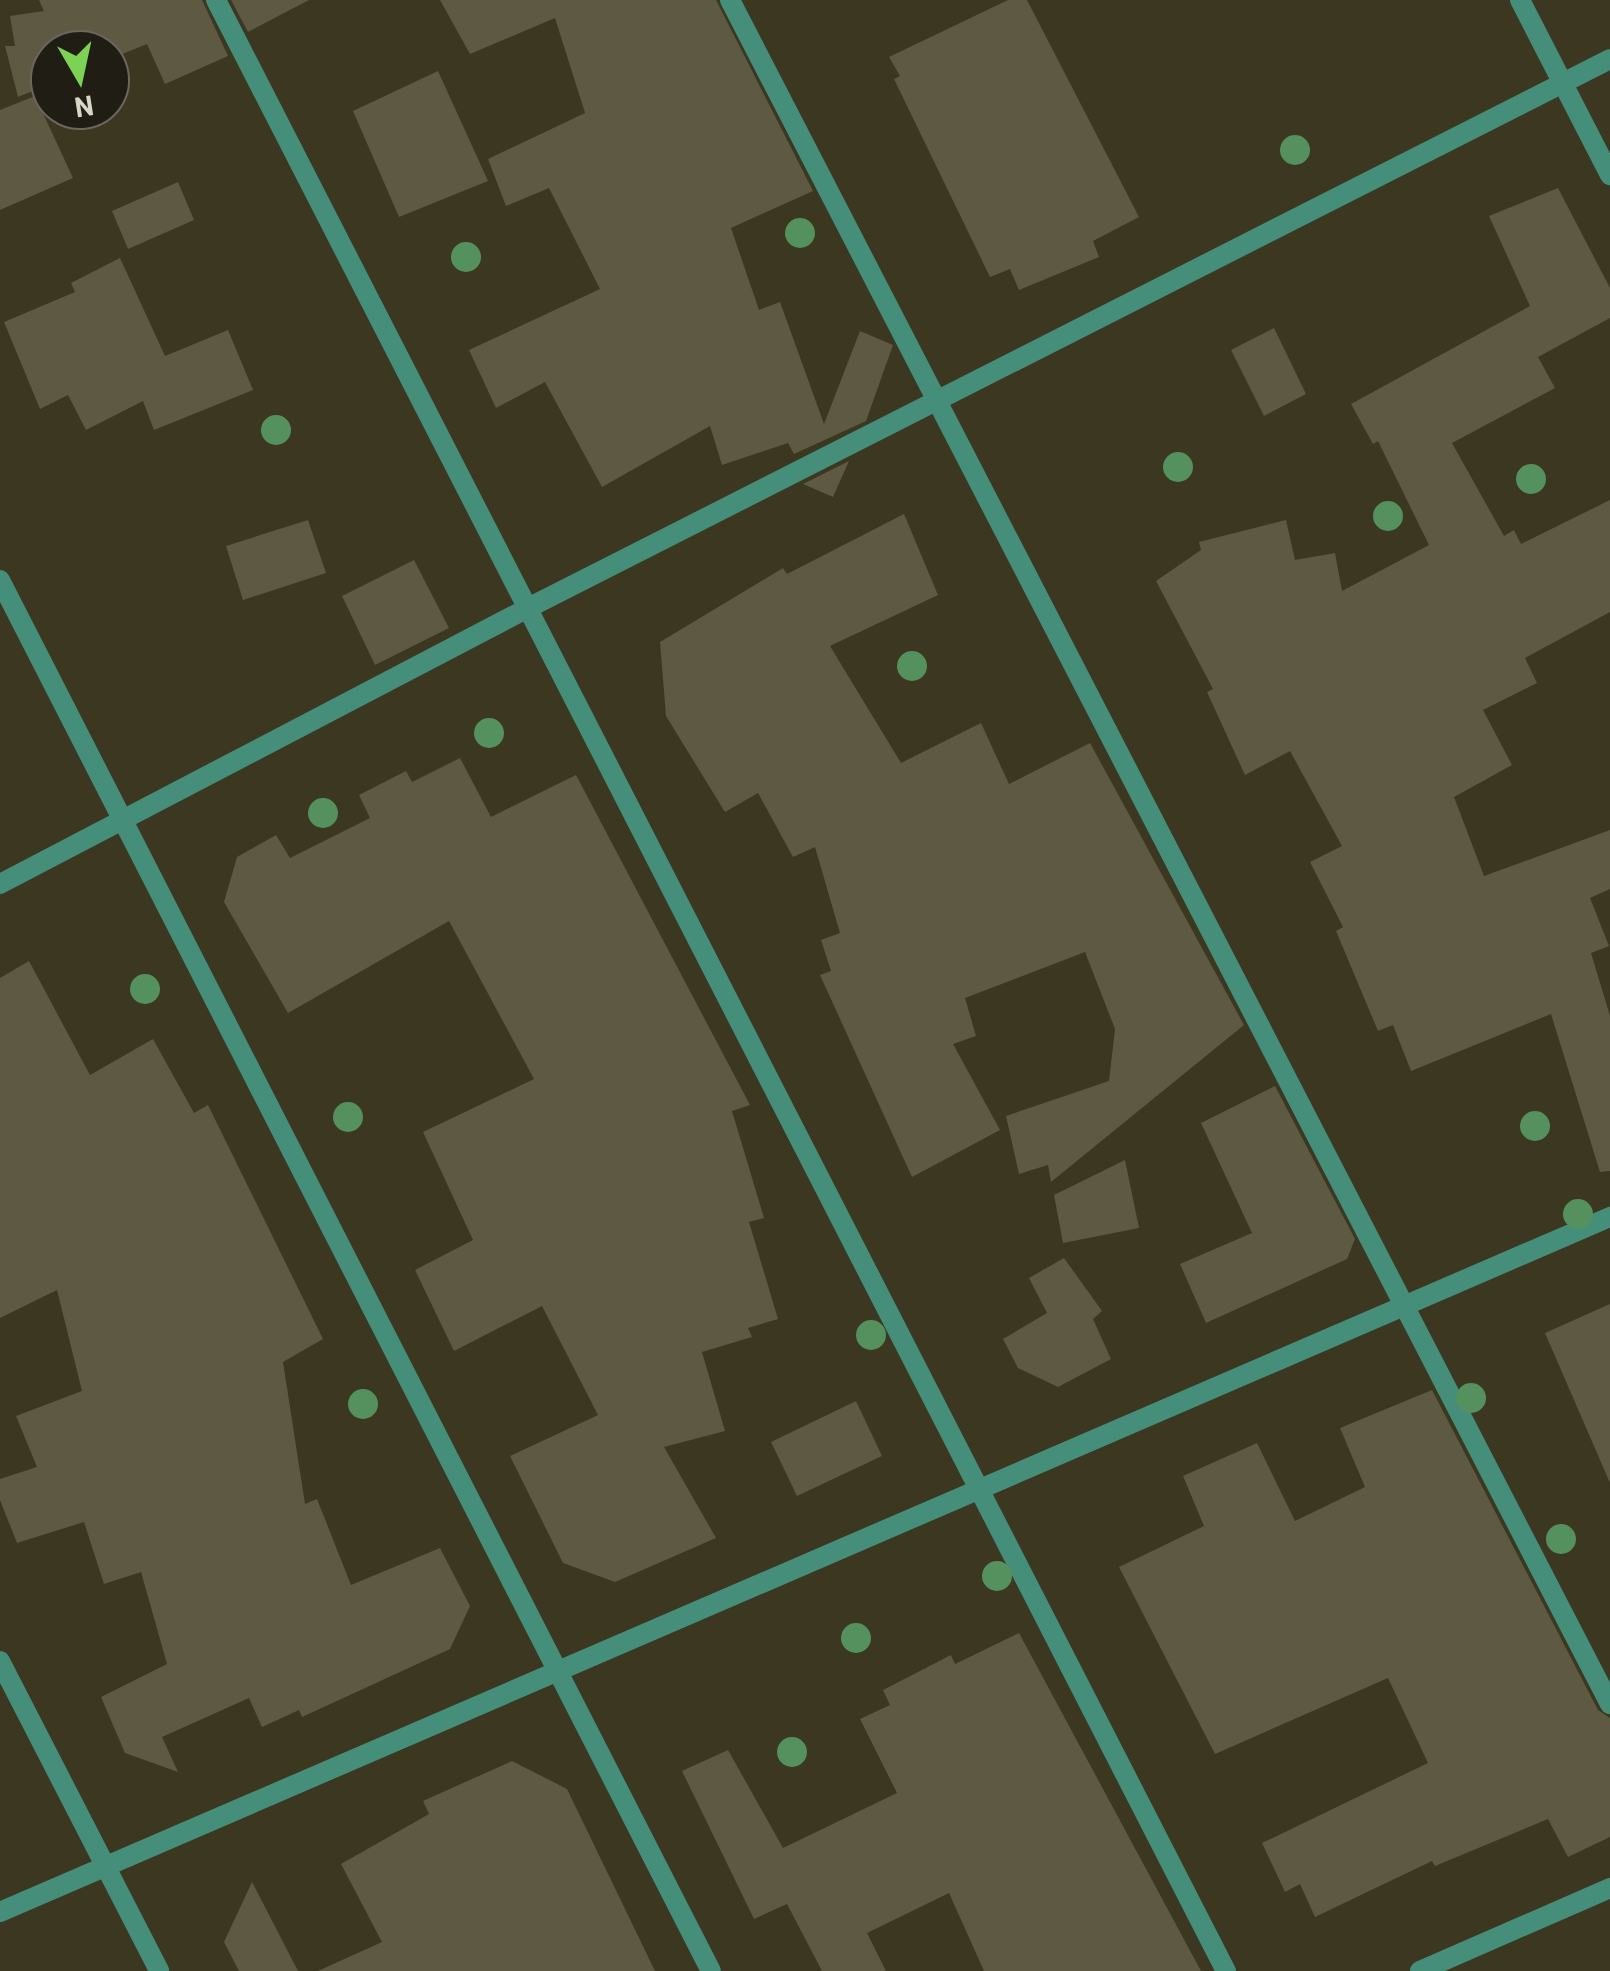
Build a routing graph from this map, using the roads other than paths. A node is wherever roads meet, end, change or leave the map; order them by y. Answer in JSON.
{"nodes":[{"id":1,"x":216,"y":0,"type":"edge"},
{"id":2,"x":730,"y":0,"type":"edge"},
{"id":3,"x":1520,"y":0,"type":"edge"},
{"id":4,"x":1610,"y":59,"type":"edge"},
{"id":5,"x":1564,"y":82,"type":"junction"},
{"id":6,"x":1610,"y":175,"type":"edge"},
{"id":7,"x":937,"y":402,"type":"junction"},
{"id":8,"x":0,"y":580,"type":"edge"},
{"id":9,"x":528,"y":608,"type":"junction"},
{"id":10,"x":123,"y":820,"type":"junction"},
{"id":11,"x":0,"y":884,"type":"edge"},
{"id":12,"x":1610,"y":1217,"type":"edge"},
{"id":13,"x":1404,"y":1306,"type":"junction"},
{"id":14,"x":979,"y":1489,"type":"junction"},
{"id":15,"x":0,"y":1661,"type":"edge"},
{"id":16,"x":558,"y":1670,"type":"junction"},
{"id":17,"x":1610,"y":1704,"type":"edge"},
{"id":18,"x":105,"y":1866,"type":"junction"},
{"id":19,"x":1610,"y":1888,"type":"edge"},
{"id":20,"x":0,"y":1912,"type":"edge"},
{"id":21,"x":158,"y":1971,"type":"edge"},
{"id":22,"x":711,"y":1971,"type":"edge"},
{"id":23,"x":1226,"y":1971,"type":"edge"},
{"id":24,"x":1420,"y":1971,"type":"edge"}],
"edges":[{"from":1,"to":9,"type":"street"},
{"from":2,"to":7,"type":"street"},
{"from":3,"to":5,"type":"street"},
{"from":4,"to":5,"type":"street"},
{"from":5,"to":6,"type":"street"},
{"from":5,"to":7,"type":"street"},
{"from":7,"to":9,"type":"street"},
{"from":7,"to":13,"type":"street"},
{"from":8,"to":10,"type":"street"},
{"from":9,"to":10,"type":"street"},
{"from":9,"to":14,"type":"street"},
{"from":10,"to":11,"type":"street"},
{"from":10,"to":16,"type":"street"},
{"from":12,"to":13,"type":"street"},
{"from":13,"to":14,"type":"street"},
{"from":13,"to":17,"type":"street"},
{"from":14,"to":16,"type":"street"},
{"from":14,"to":23,"type":"street"},
{"from":15,"to":18,"type":"street"},
{"from":16,"to":18,"type":"street"},
{"from":16,"to":22,"type":"street"},
{"from":18,"to":20,"type":"street"},
{"from":18,"to":21,"type":"street"},
{"from":19,"to":24,"type":"street"}]}
